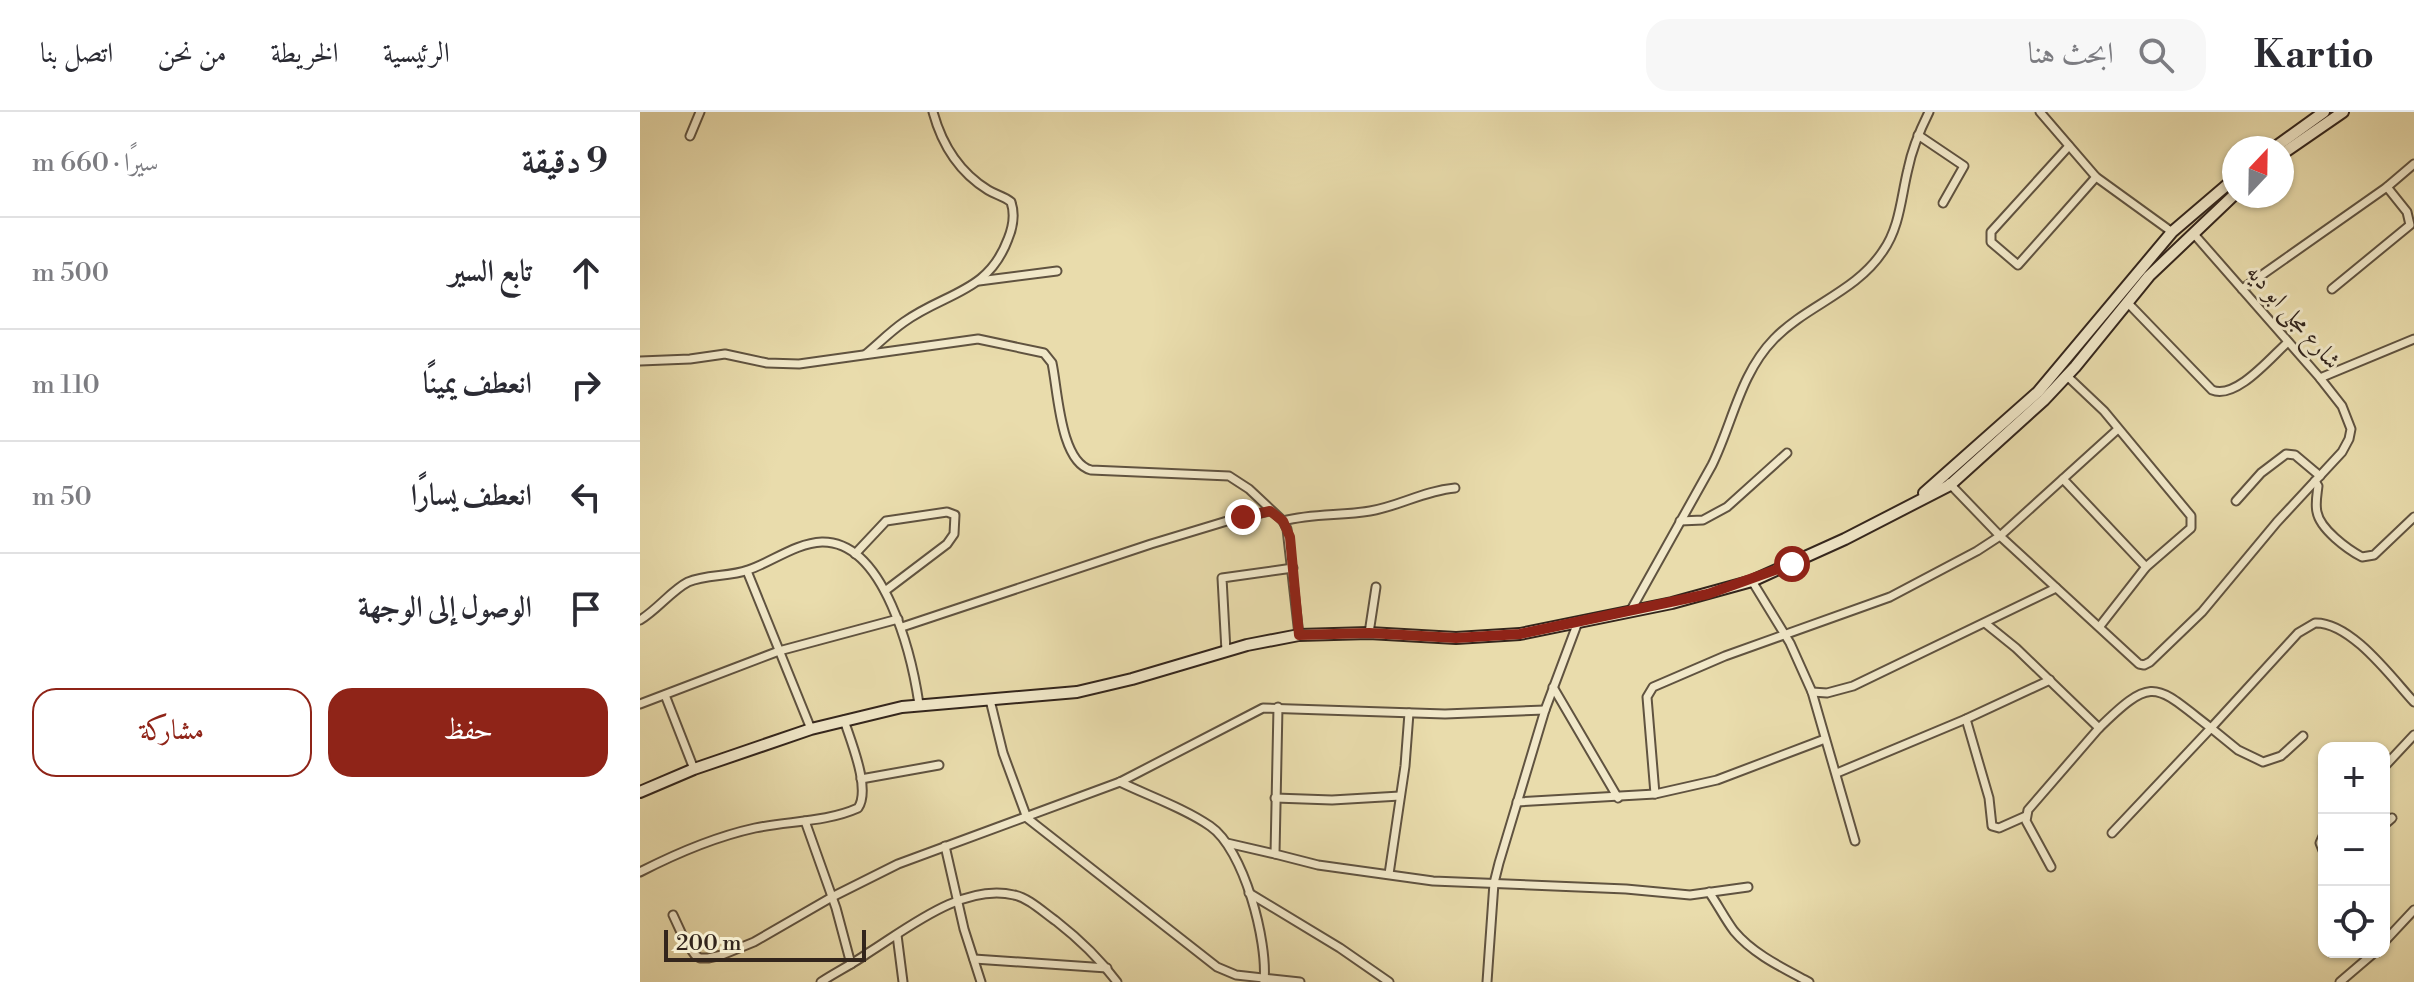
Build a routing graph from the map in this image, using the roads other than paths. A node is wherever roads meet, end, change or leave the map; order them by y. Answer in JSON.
{"nodes":[{"id":1,"x":700,"y":112,"type":"edge"},
{"id":2,"x":933,"y":112,"type":"edge"},
{"id":3,"x":1929,"y":112,"type":"edge"},
{"id":4,"x":2040,"y":112,"type":"edge"},
{"id":5,"x":2324,"y":112,"type":"edge"},
{"id":6,"x":2343,"y":112,"type":"edge"},
{"id":7,"x":1918,"y":135,"type":"junction"},
{"id":8,"x":690,"y":136,"type":"dead end"},
{"id":9,"x":2294,"y":139,"type":"edge"},
{"id":10,"x":2294,"y":140,"type":"edge"},
{"id":11,"x":2069,"y":146,"type":"junction"},
{"id":12,"x":2414,"y":164,"type":"edge"},
{"id":13,"x":2096,"y":177,"type":"junction"},
{"id":14,"x":2387,"y":187,"type":"junction"},
{"id":15,"x":2222,"y":189,"type":"edge"},
{"id":16,"x":1943,"y":203,"type":"dead end"},
{"id":17,"x":2222,"y":206,"type":"edge"},
{"id":18,"x":2172,"y":232,"type":"junction"},
{"id":19,"x":2193,"y":233,"type":"junction"},
{"id":20,"x":1057,"y":271,"type":"dead end"},
{"id":21,"x":977,"y":281,"type":"junction"},
{"id":22,"x":2242,"y":289,"type":"junction"},
{"id":23,"x":2332,"y":289,"type":"dead end"},
{"id":24,"x":2127,"y":302,"type":"junction"},
{"id":25,"x":2414,"y":339,"type":"edge"},
{"id":26,"x":2288,"y":342,"type":"junction"},
{"id":27,"x":865,"y":356,"type":"junction"},
{"id":28,"x":640,"y":361,"type":"edge"},
{"id":29,"x":2066,"y":375,"type":"junction"},
{"id":30,"x":2320,"y":378,"type":"junction"},
{"id":31,"x":2118,"y":429,"type":"junction"},
{"id":32,"x":1787,"y":453,"type":"dead end"},
{"id":33,"x":2063,"y":479,"type":"junction"},
{"id":34,"x":2317,"y":479,"type":"junction"},
{"id":35,"x":1947,"y":480,"type":"junction"},
{"id":36,"x":1455,"y":488,"type":"dead end"},
{"id":37,"x":2236,"y":501,"type":"dead end"},
{"id":38,"x":1270,"y":511,"type":"junction"},
{"id":39,"x":2414,"y":517,"type":"edge"},
{"id":40,"x":1283,"y":521,"type":"junction"},
{"id":41,"x":1680,"y":521,"type":"junction"},
{"id":42,"x":2000,"y":536,"type":"junction"},
{"id":43,"x":855,"y":554,"type":"junction"},
{"id":44,"x":2146,"y":567,"type":"junction"},
{"id":45,"x":1293,"y":568,"type":"junction"},
{"id":46,"x":747,"y":571,"type":"junction"},
{"id":47,"x":1752,"y":581,"type":"junction"},
{"id":48,"x":1376,"y":587,"type":"dead end"},
{"id":49,"x":2056,"y":588,"type":"junction"},
{"id":50,"x":885,"y":591,"type":"junction"},
{"id":51,"x":1630,"y":612,"type":"junction"},
{"id":52,"x":640,"y":620,"type":"edge"},
{"id":53,"x":1578,"y":622,"type":"junction"},
{"id":54,"x":900,"y":623,"type":"junction"},
{"id":55,"x":1985,"y":623,"type":"junction"},
{"id":56,"x":2100,"y":626,"type":"junction"},
{"id":57,"x":1369,"y":633,"type":"junction"},
{"id":58,"x":1784,"y":634,"type":"junction"},
{"id":59,"x":1299,"y":635,"type":"junction"},
{"id":60,"x":779,"y":651,"type":"junction"},
{"id":61,"x":1226,"y":651,"type":"junction"},
{"id":62,"x":2050,"y":680,"type":"junction"},
{"id":63,"x":1553,"y":687,"type":"junction"},
{"id":64,"x":1812,"y":692,"type":"junction"},
{"id":65,"x":665,"y":695,"type":"junction"},
{"id":66,"x":990,"y":700,"type":"junction"},
{"id":67,"x":2414,"y":702,"type":"edge"},
{"id":68,"x":640,"y":704,"type":"edge"},
{"id":69,"x":919,"y":704,"type":"junction"},
{"id":70,"x":1278,"y":707,"type":"junction"},
{"id":71,"x":1545,"y":710,"type":"junction"},
{"id":72,"x":1409,"y":713,"type":"junction"},
{"id":73,"x":1966,"y":719,"type":"junction"},
{"id":74,"x":844,"y":720,"type":"junction"},
{"id":75,"x":2099,"y":728,"type":"junction"},
{"id":76,"x":2211,"y":728,"type":"junction"},
{"id":77,"x":811,"y":729,"type":"junction"},
{"id":78,"x":2414,"y":735,"type":"edge"},
{"id":79,"x":2303,"y":736,"type":"dead end"},
{"id":80,"x":1825,"y":739,"type":"junction"},
{"id":81,"x":2390,"y":761,"type":"edge"},
{"id":82,"x":939,"y":765,"type":"dead end"},
{"id":83,"x":694,"y":769,"type":"junction"},
{"id":84,"x":1837,"y":773,"type":"junction"},
{"id":85,"x":861,"y":779,"type":"junction"},
{"id":86,"x":1120,"y":782,"type":"junction"},
{"id":87,"x":640,"y":792,"type":"edge"},
{"id":88,"x":1655,"y":794,"type":"junction"},
{"id":89,"x":1400,"y":796,"type":"junction"},
{"id":90,"x":1275,"y":798,"type":"junction"},
{"id":91,"x":1618,"y":798,"type":"junction"},
{"id":92,"x":1517,"y":802,"type":"junction"},
{"id":93,"x":2026,"y":816,"type":"junction"},
{"id":94,"x":1027,"y":818,"type":"junction"},
{"id":95,"x":805,"y":821,"type":"junction"},
{"id":96,"x":2112,"y":833,"type":"dead end"},
{"id":97,"x":1855,"y":841,"type":"dead end"},
{"id":98,"x":1227,"y":843,"type":"junction"},
{"id":99,"x":945,"y":846,"type":"junction"},
{"id":100,"x":1275,"y":854,"type":"junction"},
{"id":101,"x":2051,"y":867,"type":"dead end"},
{"id":102,"x":640,"y":872,"type":"edge"},
{"id":103,"x":1389,"y":874,"type":"junction"},
{"id":104,"x":1494,"y":883,"type":"junction"},
{"id":105,"x":1748,"y":887,"type":"dead end"},
{"id":106,"x":1249,"y":892,"type":"junction"},
{"id":107,"x":1709,"y":892,"type":"junction"},
{"id":108,"x":832,"y":897,"type":"junction"},
{"id":109,"x":957,"y":902,"type":"junction"},
{"id":110,"x":2414,"y":910,"type":"edge"},
{"id":111,"x":673,"y":915,"type":"dead end"},
{"id":112,"x":897,"y":935,"type":"junction"},
{"id":113,"x":2390,"y":936,"type":"edge"},
{"id":114,"x":2368,"y":958,"type":"edge"},
{"id":115,"x":974,"y":959,"type":"junction"},
{"id":116,"x":851,"y":964,"type":"junction"},
{"id":117,"x":1107,"y":968,"type":"junction"},
{"id":118,"x":1264,"y":980,"type":"edge"},
{"id":119,"x":821,"y":982,"type":"edge"},
{"id":120,"x":903,"y":982,"type":"edge"},
{"id":121,"x":981,"y":982,"type":"edge"},
{"id":122,"x":1117,"y":982,"type":"edge"},
{"id":123,"x":1300,"y":982,"type":"edge"},
{"id":124,"x":1389,"y":982,"type":"edge"},
{"id":125,"x":1487,"y":982,"type":"edge"},
{"id":126,"x":1809,"y":982,"type":"edge"},
{"id":127,"x":2340,"y":982,"type":"edge"}],
"edges":[{"from":1,"to":8,"type":"street"},
{"from":2,"to":21,"type":"street"},
{"from":3,"to":7,"type":"street"},
{"from":4,"to":11,"type":"street"},
{"from":5,"to":9,"type":"main road"},
{"from":6,"to":10,"type":"main road"},
{"from":7,"to":16,"type":"street"},
{"from":7,"to":41,"type":"street"},
{"from":11,"to":13,"type":"street"},
{"from":11,"to":13,"type":"street"},
{"from":12,"to":14,"type":"street"},
{"from":13,"to":18,"type":"street"},
{"from":14,"to":22,"type":"street"},
{"from":14,"to":23,"type":"street"},
{"from":15,"to":18,"type":"main road"},
{"from":17,"to":19,"type":"main road"},
{"from":18,"to":35,"type":"main road"},
{"from":19,"to":22,"type":"street","name":"شارع مجلى ابو ديه"},
{"from":19,"to":24,"type":"main road"},
{"from":20,"to":21,"type":"street"},
{"from":21,"to":27,"type":"street"},
{"from":22,"to":26,"type":"street","name":"شارع مجلى ابو ديه"},
{"from":24,"to":26,"type":"street"},
{"from":24,"to":29,"type":"main road"},
{"from":25,"to":30,"type":"street"},
{"from":26,"to":30,"type":"street","name":"شارع مجلى ابو ديه"},
{"from":27,"to":28,"type":"street"},
{"from":27,"to":38,"type":"street"},
{"from":29,"to":31,"type":"street"},
{"from":29,"to":35,"type":"main road"},
{"from":30,"to":34,"type":"street","name":"شارع مجلى ابو ديه"},
{"from":31,"to":33,"type":"street"},
{"from":31,"to":44,"type":"street"},
{"from":32,"to":41,"type":"street"},
{"from":33,"to":42,"type":"street"},
{"from":33,"to":44,"type":"street"},
{"from":34,"to":37,"type":"street"},
{"from":34,"to":39,"type":"street"},
{"from":34,"to":56,"type":"street"},
{"from":35,"to":42,"type":"street"},
{"from":35,"to":47,"type":"main road"},
{"from":36,"to":40,"type":"street"},
{"from":38,"to":40,"type":"street"},
{"from":38,"to":54,"type":"street"},
{"from":40,"to":45,"type":"street"},
{"from":41,"to":51,"type":"street"},
{"from":42,"to":49,"type":"street"},
{"from":42,"to":58,"type":"street"},
{"from":43,"to":46,"type":"street"},
{"from":43,"to":50,"type":"street"},
{"from":43,"to":50,"type":"street"},
{"from":44,"to":56,"type":"street"},
{"from":45,"to":59,"type":"street"},
{"from":45,"to":61,"type":"street"},
{"from":46,"to":52,"type":"street"},
{"from":46,"to":60,"type":"street"},
{"from":47,"to":51,"type":"main road"},
{"from":47,"to":58,"type":"street"},
{"from":48,"to":57,"type":"street"},
{"from":49,"to":55,"type":"street"},
{"from":49,"to":56,"type":"street"},
{"from":50,"to":54,"type":"street"},
{"from":51,"to":53,"type":"main road"},
{"from":53,"to":57,"type":"main road"},
{"from":53,"to":63,"type":"street"},
{"from":54,"to":60,"type":"street"},
{"from":54,"to":69,"type":"street"},
{"from":55,"to":62,"type":"street"},
{"from":55,"to":64,"type":"street"},
{"from":57,"to":59,"type":"main road"},
{"from":58,"to":64,"type":"street"},
{"from":58,"to":88,"type":"street"},
{"from":59,"to":61,"type":"main road"},
{"from":60,"to":65,"type":"street"},
{"from":60,"to":77,"type":"street"},
{"from":61,"to":66,"type":"main road"},
{"from":62,"to":73,"type":"street"},
{"from":62,"to":75,"type":"street"},
{"from":63,"to":71,"type":"street"},
{"from":63,"to":91,"type":"street"},
{"from":64,"to":80,"type":"street"},
{"from":65,"to":68,"type":"street"},
{"from":65,"to":83,"type":"street"},
{"from":66,"to":69,"type":"main road"},
{"from":66,"to":94,"type":"street"},
{"from":67,"to":76,"type":"street"},
{"from":69,"to":74,"type":"main road"},
{"from":70,"to":72,"type":"street"},
{"from":70,"to":86,"type":"street"},
{"from":70,"to":90,"type":"street"},
{"from":71,"to":72,"type":"street"},
{"from":71,"to":92,"type":"street"},
{"from":72,"to":89,"type":"street"},
{"from":73,"to":84,"type":"street"},
{"from":73,"to":93,"type":"street"},
{"from":74,"to":77,"type":"main road"},
{"from":74,"to":85,"type":"street"},
{"from":75,"to":76,"type":"street"},
{"from":75,"to":93,"type":"street"},
{"from":76,"to":79,"type":"street"},
{"from":76,"to":96,"type":"street"},
{"from":77,"to":83,"type":"main road"},
{"from":78,"to":81,"type":"street"},
{"from":80,"to":84,"type":"street"},
{"from":80,"to":88,"type":"street"},
{"from":82,"to":85,"type":"street"},
{"from":83,"to":87,"type":"main road"},
{"from":84,"to":97,"type":"street"},
{"from":85,"to":95,"type":"street"},
{"from":86,"to":94,"type":"street"},
{"from":86,"to":98,"type":"street"},
{"from":88,"to":91,"type":"street"},
{"from":89,"to":90,"type":"street"},
{"from":89,"to":103,"type":"street"},
{"from":90,"to":100,"type":"street"},
{"from":91,"to":92,"type":"street"},
{"from":92,"to":104,"type":"street"},
{"from":93,"to":101,"type":"street"},
{"from":94,"to":99,"type":"street"},
{"from":94,"to":118,"type":"street"},
{"from":95,"to":102,"type":"street"},
{"from":95,"to":108,"type":"street"},
{"from":98,"to":100,"type":"street"},
{"from":98,"to":106,"type":"street"},
{"from":99,"to":108,"type":"street"},
{"from":99,"to":109,"type":"street"},
{"from":100,"to":103,"type":"street"},
{"from":103,"to":104,"type":"street"},
{"from":104,"to":107,"type":"street"},
{"from":104,"to":125,"type":"street"},
{"from":105,"to":107,"type":"street"},
{"from":106,"to":118,"type":"street"},
{"from":106,"to":124,"type":"street"},
{"from":107,"to":126,"type":"street"},
{"from":108,"to":111,"type":"street"},
{"from":108,"to":116,"type":"street"},
{"from":109,"to":112,"type":"street"},
{"from":109,"to":115,"type":"street"},
{"from":109,"to":117,"type":"street"},
{"from":110,"to":113,"type":"street"},
{"from":112,"to":116,"type":"street"},
{"from":112,"to":120,"type":"street"},
{"from":114,"to":127,"type":"street"},
{"from":115,"to":117,"type":"street"},
{"from":115,"to":121,"type":"street"},
{"from":116,"to":119,"type":"street"},
{"from":117,"to":122,"type":"street"},
{"from":118,"to":123,"type":"street"}]}
